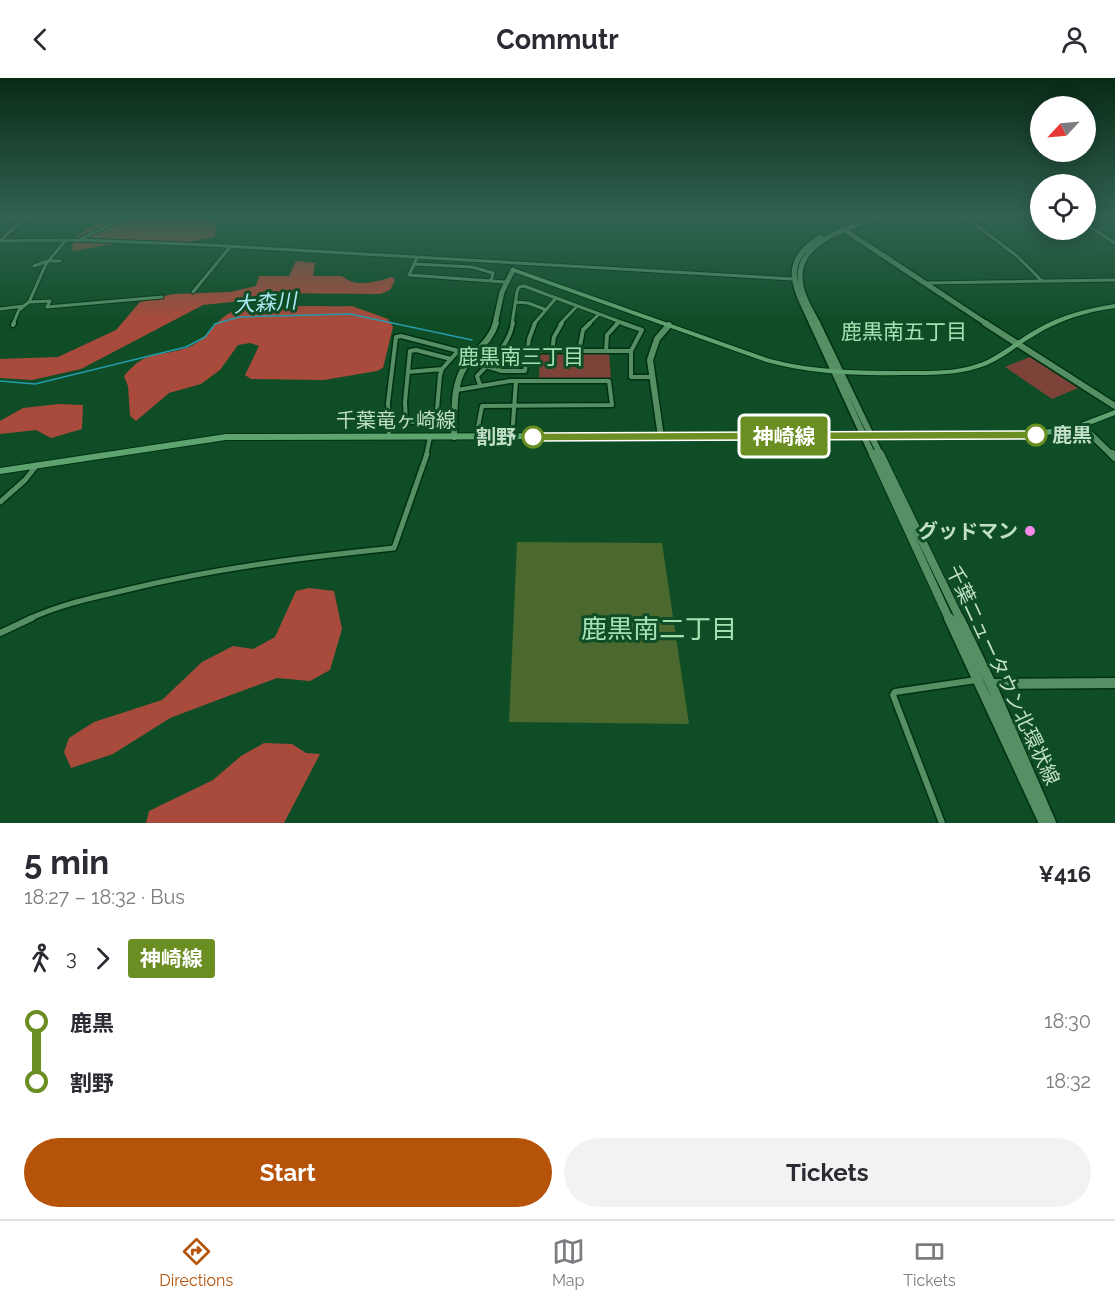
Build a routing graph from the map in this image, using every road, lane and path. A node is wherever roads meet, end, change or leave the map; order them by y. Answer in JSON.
{"nodes":[{"id":1,"x":55,"y":253,"type":"edge"},
{"id":2,"x":225,"y":253,"type":"edge"},
{"id":3,"x":328,"y":253,"type":"edge"},
{"id":4,"x":800,"y":253,"type":"edge"},
{"id":5,"x":807,"y":253,"type":"edge"},
{"id":6,"x":880,"y":253,"type":"edge"},
{"id":7,"x":1012,"y":253,"type":"edge"},
{"id":8,"x":417,"y":258,"type":"junction"},
{"id":9,"x":48,"y":261,"type":"junction"},
{"id":10,"x":60,"y":261,"type":"dead end"},
{"id":11,"x":414,"y":264,"type":"junction"},
{"id":12,"x":34,"y":266,"type":"dead end"},
{"id":13,"x":513,"y":270,"type":"joint"},
{"id":14,"x":793,"y":279,"type":"junction"},
{"id":15,"x":1115,"y":280,"type":"edge"},
{"id":16,"x":491,"y":281,"type":"junction"},
{"id":17,"x":505,"y":282,"type":"junction"},
{"id":18,"x":926,"y":283,"type":"junction"},
{"id":19,"x":1043,"y":283,"type":"junction"},
{"id":20,"x":193,"y":292,"type":"dead end"},
{"id":21,"x":162,"y":297,"type":"dead end"},
{"id":22,"x":556,"y":298,"type":"junction"},
{"id":23,"x":29,"y":302,"type":"junction"},
{"id":24,"x":516,"y":303,"type":"junction"},
{"id":25,"x":24,"y":306,"type":"junction"},
{"id":26,"x":577,"y":306,"type":"junction"},
{"id":27,"x":1115,"y":306,"type":"edge"},
{"id":28,"x":0,"y":309,"type":"edge"},
{"id":29,"x":543,"y":309,"type":"junction"},
{"id":30,"x":598,"y":314,"type":"junction"},
{"id":31,"x":619,"y":321,"type":"junction"},
{"id":32,"x":13,"y":325,"type":"dead end"},
{"id":33,"x":669,"y":325,"type":"junction"},
{"id":34,"x":1017,"y":344,"type":"junction"},
{"id":35,"x":458,"y":351,"type":"junction"},
{"id":36,"x":526,"y":351,"type":"junction"},
{"id":37,"x":552,"y":351,"type":"junction"},
{"id":38,"x":579,"y":351,"type":"junction"},
{"id":39,"x":606,"y":351,"type":"junction"},
{"id":40,"x":631,"y":351,"type":"junction"},
{"id":41,"x":475,"y":355,"type":"junction"},
{"id":42,"x":451,"y":359,"type":"junction"},
{"id":43,"x":485,"y":366,"type":"junction"},
{"id":44,"x":442,"y":369,"type":"junction"},
{"id":45,"x":408,"y":372,"type":"junction"},
{"id":46,"x":833,"y":373,"type":"junction"},
{"id":47,"x":841,"y":374,"type":"junction"},
{"id":48,"x":651,"y":377,"type":"junction"},
{"id":49,"x":516,"y":381,"type":"junction"},
{"id":50,"x":480,"y":385,"type":"junction"},
{"id":51,"x":457,"y":390,"type":"junction"},
{"id":52,"x":514,"y":406,"type":"junction"},
{"id":53,"x":1115,"y":406,"type":"edge"},
{"id":54,"x":1115,"y":412,"type":"edge"},
{"id":55,"x":456,"y":421,"type":"junction"},
{"id":56,"x":436,"y":422,"type":"junction"},
{"id":57,"x":1082,"y":426,"type":"junction"},
{"id":58,"x":389,"y":436,"type":"junction"},
{"id":59,"x":867,"y":436,"type":"junction"},
{"id":60,"x":430,"y":437,"type":"junction"},
{"id":61,"x":454,"y":437,"type":"junction"},
{"id":62,"x":476,"y":437,"type":"junction"},
{"id":63,"x":512,"y":437,"type":"junction"},
{"id":64,"x":661,"y":437,"type":"junction"},
{"id":65,"x":1115,"y":457,"type":"edge"},
{"id":66,"x":37,"y":465,"type":"junction"},
{"id":67,"x":0,"y":471,"type":"edge"},
{"id":68,"x":0,"y":502,"type":"edge"},
{"id":69,"x":0,"y":633,"type":"edge"},
{"id":70,"x":977,"y":680,"type":"junction"},
{"id":71,"x":1115,"y":683,"type":"edge"},
{"id":72,"x":991,"y":684,"type":"junction"},
{"id":73,"x":942,"y":823,"type":"edge"},
{"id":74,"x":1044,"y":823,"type":"edge"},
{"id":75,"x":1051,"y":823,"type":"edge"}],
"edges":[{"from":1,"to":9,"type":"street"},
{"from":2,"to":20,"type":"street"},
{"from":3,"to":8,"type":"street"},
{"from":4,"to":14,"type":"main road","name":"千葉ニュータウン北環状線"},
{"from":5,"to":47,"type":"main road","name":"千葉ニュータウン北環状線"},
{"from":6,"to":18,"type":"main road"},
{"from":7,"to":19,"type":"street"},
{"from":8,"to":11,"type":"street"},
{"from":8,"to":14,"type":"street"},
{"from":9,"to":10,"type":"street"},
{"from":9,"to":12,"type":"street"},
{"from":9,"to":23,"type":"street"},
{"from":11,"to":16,"type":"street"},
{"from":11,"to":16,"type":"street"},
{"from":13,"to":17,"type":"main road"},
{"from":13,"to":33,"type":"main road"},
{"from":14,"to":46,"type":"main road","name":"千葉ニュータウン北環状線"},
{"from":15,"to":19,"type":"street"},
{"from":16,"to":17,"type":"street"},
{"from":17,"to":41,"type":"main road"},
{"from":18,"to":19,"type":"street"},
{"from":18,"to":34,"type":"main road"},
{"from":21,"to":23,"type":"street"},
{"from":22,"to":24,"type":"street"},
{"from":22,"to":26,"type":"street"},
{"from":22,"to":29,"type":"street"},
{"from":23,"to":25,"type":"street"},
{"from":24,"to":29,"type":"street"},
{"from":24,"to":43,"type":"street"},
{"from":25,"to":28,"type":"street"},
{"from":25,"to":32,"type":"street"},
{"from":26,"to":30,"type":"street"},
{"from":26,"to":37,"type":"street"},
{"from":27,"to":34,"type":"main road"},
{"from":29,"to":36,"type":"street"},
{"from":30,"to":31,"type":"street"},
{"from":30,"to":38,"type":"street"},
{"from":31,"to":39,"type":"street"},
{"from":31,"to":40,"type":"street"},
{"from":33,"to":46,"type":"main road"},
{"from":33,"to":48,"type":"main road"},
{"from":34,"to":47,"type":"main road"},
{"from":34,"to":53,"type":"main road"},
{"from":35,"to":41,"type":"street"},
{"from":35,"to":42,"type":"street"},
{"from":35,"to":58,"type":"street"},
{"from":36,"to":37,"type":"street"},
{"from":36,"to":43,"type":"street"},
{"from":37,"to":38,"type":"street"},
{"from":38,"to":39,"type":"street"},
{"from":39,"to":40,"type":"street"},
{"from":40,"to":48,"type":"street"},
{"from":41,"to":51,"type":"main road"},
{"from":42,"to":44,"type":"street"},
{"from":42,"to":45,"type":"street"},
{"from":43,"to":50,"type":"street"},
{"from":44,"to":45,"type":"street"},
{"from":44,"to":56,"type":"street"},
{"from":45,"to":56,"type":"street"},
{"from":46,"to":47,"type":"main road"},
{"from":46,"to":59,"type":"main road","name":"千葉ニュータウン北環状線"},
{"from":47,"to":59,"type":"main road","name":"千葉ニュータウン北環状線"},
{"from":48,"to":64,"type":"main road"},
{"from":49,"to":50,"type":"street"},
{"from":49,"to":52,"type":"street"},
{"from":49,"to":52,"type":"street"},
{"from":50,"to":51,"type":"street"},
{"from":51,"to":55,"type":"main road"},
{"from":52,"to":62,"type":"street"},
{"from":52,"to":63,"type":"street"},
{"from":54,"to":57,"type":"main road","name":"千葉竜ヶ崎線"},
{"from":55,"to":56,"type":"street"},
{"from":55,"to":61,"type":"main road"},
{"from":57,"to":59,"type":"main road","name":"千葉竜ヶ崎線"},
{"from":57,"to":65,"type":"main road"},
{"from":58,"to":60,"type":"main road","name":"千葉竜ヶ崎線"},
{"from":58,"to":66,"type":"main road","name":"千葉竜ヶ崎線"},
{"from":59,"to":64,"type":"main road","name":"千葉竜ヶ崎線"},
{"from":59,"to":70,"type":"main road","name":"千葉ニュータウン北環状線"},
{"from":59,"to":72,"type":"main road","name":"千葉ニュータウン北環状線"},
{"from":60,"to":61,"type":"main road","name":"千葉竜ヶ崎線"},
{"from":60,"to":69,"type":"street"},
{"from":61,"to":62,"type":"main road","name":"千葉竜ヶ崎線"},
{"from":62,"to":63,"type":"main road","name":"千葉竜ヶ崎線"},
{"from":63,"to":64,"type":"main road","name":"千葉竜ヶ崎線"},
{"from":66,"to":67,"type":"main road","name":"千葉竜ヶ崎線"},
{"from":66,"to":68,"type":"street"},
{"from":70,"to":73,"type":"street"},
{"from":70,"to":74,"type":"main road","name":"千葉ニュータウン北環状線"},
{"from":71,"to":72,"type":"main road"},
{"from":72,"to":75,"type":"main road","name":"千葉ニュータウン北環状線"}]}
